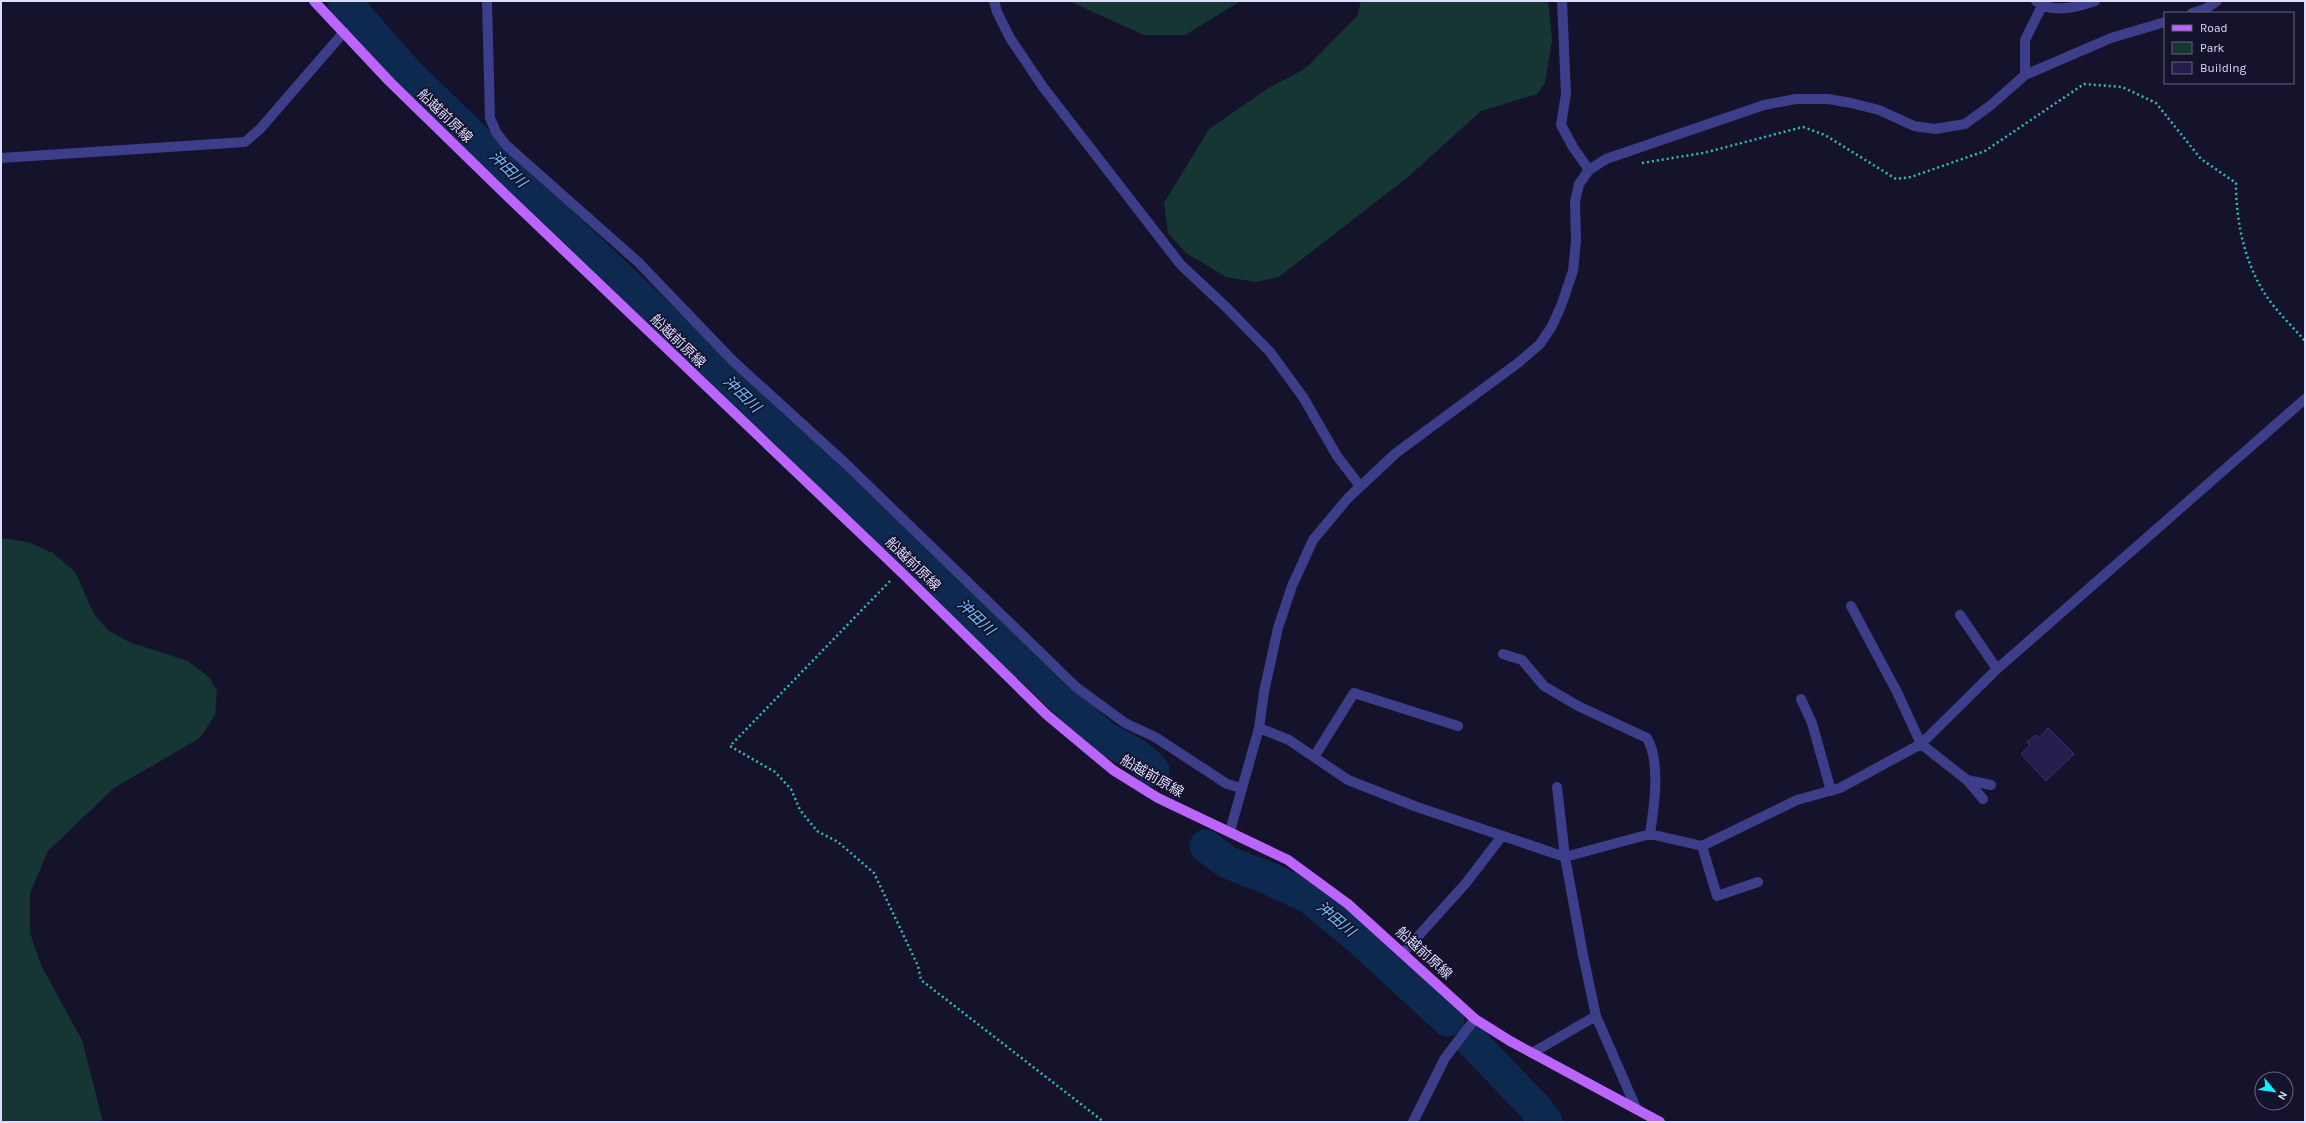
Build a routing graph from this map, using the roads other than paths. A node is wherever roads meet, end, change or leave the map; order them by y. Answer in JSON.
{"nodes":[{"id":1,"x":314,"y":1,"type":"edge"},
{"id":2,"x":487,"y":1,"type":"edge"},
{"id":3,"x":994,"y":1,"type":"edge"},
{"id":4,"x":1562,"y":1,"type":"edge"},
{"id":5,"x":2095,"y":1,"type":"edge"},
{"id":6,"x":2217,"y":1,"type":"edge"},
{"id":7,"x":2042,"y":3,"type":"edge"},
{"id":8,"x":2195,"y":12,"type":"edge"},
{"id":9,"x":2164,"y":22,"type":"edge"},
{"id":10,"x":344,"y":32,"type":"junction"},
{"id":11,"x":2025,"y":75,"type":"junction"},
{"id":12,"x":1,"y":158,"type":"edge"},
{"id":13,"x":1589,"y":170,"type":"junction"},
{"id":14,"x":2305,"y":400,"type":"edge"},
{"id":15,"x":1360,"y":486,"type":"junction"},
{"id":16,"x":1851,"y":606,"type":"dead end"},
{"id":17,"x":1960,"y":615,"type":"dead end"},
{"id":18,"x":1503,"y":654,"type":"dead end"},
{"id":19,"x":1997,"y":669,"type":"junction"},
{"id":20,"x":1801,"y":699,"type":"dead end"},
{"id":21,"x":1458,"y":726,"type":"dead end"},
{"id":22,"x":1259,"y":728,"type":"junction"},
{"id":23,"x":1921,"y":744,"type":"junction"},
{"id":24,"x":1314,"y":757,"type":"junction"},
{"id":25,"x":1967,"y":780,"type":"junction"},
{"id":26,"x":1991,"y":785,"type":"dead end"},
{"id":27,"x":1557,"y":787,"type":"dead end"},
{"id":28,"x":1242,"y":788,"type":"junction"},
{"id":29,"x":1831,"y":791,"type":"junction"},
{"id":30,"x":1983,"y":799,"type":"dead end"},
{"id":31,"x":1230,"y":831,"type":"junction"},
{"id":32,"x":1650,"y":834,"type":"junction"},
{"id":33,"x":1502,"y":836,"type":"junction"},
{"id":34,"x":1702,"y":846,"type":"junction"},
{"id":35,"x":1565,"y":857,"type":"junction"},
{"id":36,"x":1758,"y":882,"type":"dead end"},
{"id":37,"x":1403,"y":953,"type":"junction"},
{"id":38,"x":1596,"y":1016,"type":"junction"},
{"id":39,"x":1475,"y":1019,"type":"junction"},
{"id":40,"x":1532,"y":1053,"type":"junction"},
{"id":41,"x":1636,"y":1108,"type":"junction"},
{"id":42,"x":1413,"y":1122,"type":"edge"},
{"id":43,"x":1660,"y":1122,"type":"edge"}],
"edges":[{"from":1,"to":10,"type":"main road","name":"船越前原線"},
{"from":2,"to":28,"type":"street"},
{"from":3,"to":15,"type":"street"},
{"from":4,"to":13,"type":"street"},
{"from":5,"to":7,"type":"street"},
{"from":6,"to":8,"type":"street"},
{"from":7,"to":11,"type":"street"},
{"from":9,"to":11,"type":"street"},
{"from":10,"to":12,"type":"street"},
{"from":10,"to":31,"type":"main road","name":"船越前原線"},
{"from":11,"to":13,"type":"street"},
{"from":13,"to":15,"type":"street"},
{"from":14,"to":19,"type":"street"},
{"from":15,"to":22,"type":"street"},
{"from":16,"to":23,"type":"street"},
{"from":17,"to":19,"type":"street"},
{"from":18,"to":32,"type":"street"},
{"from":19,"to":23,"type":"street"},
{"from":20,"to":29,"type":"street"},
{"from":21,"to":24,"type":"street"},
{"from":22,"to":24,"type":"street"},
{"from":22,"to":28,"type":"street"},
{"from":23,"to":25,"type":"street"},
{"from":23,"to":29,"type":"street"},
{"from":24,"to":33,"type":"street"},
{"from":25,"to":26,"type":"street"},
{"from":25,"to":30,"type":"street"},
{"from":27,"to":35,"type":"street"},
{"from":28,"to":31,"type":"street"},
{"from":29,"to":34,"type":"street"},
{"from":31,"to":37,"type":"main road","name":"船越前原線"},
{"from":32,"to":34,"type":"street"},
{"from":32,"to":35,"type":"street"},
{"from":33,"to":35,"type":"street"},
{"from":33,"to":37,"type":"street"},
{"from":34,"to":36,"type":"street"},
{"from":35,"to":38,"type":"street"},
{"from":37,"to":39,"type":"main road","name":"船越前原線"},
{"from":38,"to":40,"type":"street"},
{"from":38,"to":41,"type":"street"},
{"from":39,"to":40,"type":"main road","name":"船越前原線"},
{"from":39,"to":42,"type":"street"},
{"from":40,"to":41,"type":"main road","name":"船越前原線"},
{"from":41,"to":43,"type":"main road","name":"船越前原線"}]}
